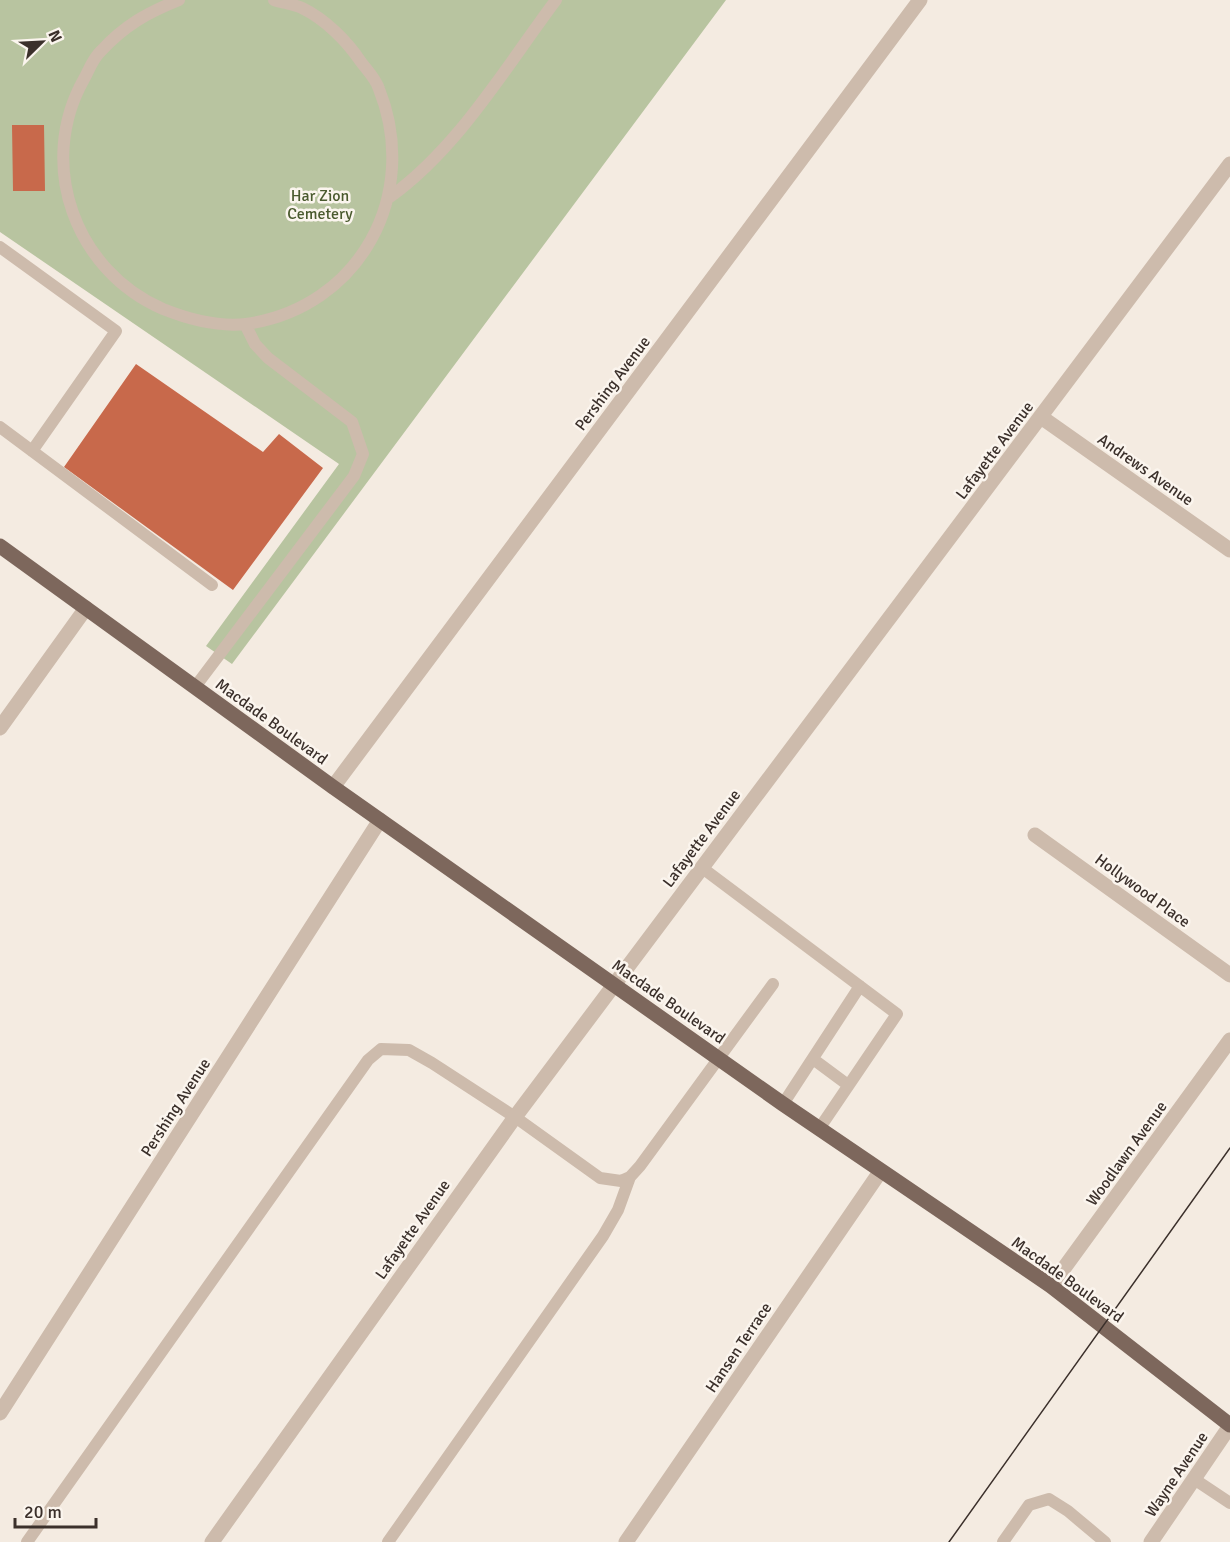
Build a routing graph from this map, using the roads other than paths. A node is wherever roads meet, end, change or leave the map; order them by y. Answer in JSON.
{"nodes":[{"id":1,"x":179,"y":0,"type":"edge"},
{"id":2,"x":274,"y":0,"type":"edge"},
{"id":3,"x":556,"y":0,"type":"edge"},
{"id":4,"x":920,"y":0,"type":"edge"},
{"id":5,"x":1230,"y":164,"type":"edge"},
{"id":6,"x":390,"y":197,"type":"junction"},
{"id":7,"x":0,"y":247,"type":"edge"},
{"id":8,"x":245,"y":324,"type":"junction"},
{"id":9,"x":1041,"y":417,"type":"junction"},
{"id":10,"x":0,"y":427,"type":"edge"},
{"id":11,"x":32,"y":451,"type":"junction"},
{"id":12,"x":0,"y":546,"type":"edge"},
{"id":13,"x":1230,"y":550,"type":"edge"},
{"id":14,"x":212,"y":585,"type":"dead end"},
{"id":15,"x":86,"y":608,"type":"junction"},
{"id":16,"x":195,"y":687,"type":"junction"},
{"id":17,"x":0,"y":728,"type":"edge"},
{"id":18,"x":333,"y":787,"type":"junction"},
{"id":19,"x":380,"y":820,"type":"junction"},
{"id":20,"x":1035,"y":835,"type":"dead end"},
{"id":21,"x":701,"y":867,"type":"junction"},
{"id":22,"x":1230,"y":975,"type":"edge"},
{"id":23,"x":613,"y":984,"type":"junction"},
{"id":24,"x":773,"y":984,"type":"dead end"},
{"id":25,"x":860,"y":987,"type":"junction"},
{"id":26,"x":1230,"y":1040,"type":"edge"},
{"id":27,"x":719,"y":1059,"type":"junction"},
{"id":28,"x":813,"y":1059,"type":"junction"},
{"id":29,"x":849,"y":1085,"type":"junction"},
{"id":30,"x":783,"y":1104,"type":"junction"},
{"id":31,"x":514,"y":1117,"type":"junction"},
{"id":32,"x":819,"y":1130,"type":"junction"},
{"id":33,"x":880,"y":1172,"type":"junction"},
{"id":34,"x":630,"y":1177,"type":"junction"},
{"id":35,"x":1051,"y":1286,"type":"junction"},
{"id":36,"x":0,"y":1413,"type":"edge"},
{"id":37,"x":1230,"y":1426,"type":"edge"},
{"id":38,"x":1194,"y":1479,"type":"junction"},
{"id":39,"x":1230,"y":1503,"type":"edge"},
{"id":40,"x":27,"y":1542,"type":"edge"},
{"id":41,"x":212,"y":1542,"type":"edge"},
{"id":42,"x":388,"y":1542,"type":"edge"},
{"id":43,"x":626,"y":1542,"type":"edge"},
{"id":44,"x":1003,"y":1542,"type":"edge"},
{"id":45,"x":1105,"y":1542,"type":"edge"},
{"id":46,"x":1151,"y":1542,"type":"edge"}],
"edges":[{"from":1,"to":8,"type":"lane"},
{"from":2,"to":6,"type":"lane"},
{"from":3,"to":6,"type":"lane"},
{"from":4,"to":18,"type":"street","name":"Pershing Avenue"},
{"from":5,"to":9,"type":"street","name":"Lafayette Avenue"},
{"from":6,"to":8,"type":"lane"},
{"from":7,"to":11,"type":"lane"},
{"from":8,"to":16,"type":"lane"},
{"from":9,"to":13,"type":"street","name":"Andrews Avenue"},
{"from":9,"to":21,"type":"street","name":"Lafayette Avenue"},
{"from":10,"to":11,"type":"lane"},
{"from":11,"to":14,"type":"lane"},
{"from":12,"to":15,"type":"main road"},
{"from":15,"to":16,"type":"main road","name":"Macdade Boulevard"},
{"from":15,"to":17,"type":"street"},
{"from":16,"to":18,"type":"main road","name":"Macdade Boulevard"},
{"from":18,"to":19,"type":"main road","name":"Macdade Boulevard"},
{"from":19,"to":23,"type":"main road","name":"Macdade Boulevard"},
{"from":19,"to":36,"type":"street","name":"Pershing Avenue"},
{"from":20,"to":22,"type":"street","name":"Hollywood Place"},
{"from":21,"to":23,"type":"street","name":"Lafayette Avenue"},
{"from":21,"to":25,"type":"lane"},
{"from":23,"to":27,"type":"main road","name":"Macdade Boulevard"},
{"from":23,"to":31,"type":"street","name":"Lafayette Avenue"},
{"from":24,"to":27,"type":"lane"},
{"from":25,"to":28,"type":"lane"},
{"from":25,"to":29,"type":"lane"},
{"from":26,"to":35,"type":"street","name":"Woodlawn Avenue"},
{"from":27,"to":30,"type":"main road","name":"Macdade Boulevard"},
{"from":27,"to":34,"type":"lane"},
{"from":28,"to":29,"type":"lane"},
{"from":28,"to":30,"type":"lane"},
{"from":29,"to":32,"type":"lane"},
{"from":30,"to":32,"type":"main road","name":"Macdade Boulevard"},
{"from":31,"to":34,"type":"lane"},
{"from":31,"to":40,"type":"lane"},
{"from":31,"to":41,"type":"street","name":"Lafayette Avenue"},
{"from":32,"to":33,"type":"main road","name":"Macdade Boulevard"},
{"from":33,"to":35,"type":"main road","name":"Macdade Boulevard"},
{"from":33,"to":43,"type":"street","name":"Hansen Terrace"},
{"from":34,"to":42,"type":"lane"},
{"from":35,"to":37,"type":"main road","name":"Macdade Boulevard"},
{"from":37,"to":38,"type":"street","name":"Wayne Avenue"},
{"from":38,"to":39,"type":"lane"},
{"from":38,"to":46,"type":"street","name":"Wayne Avenue"},
{"from":44,"to":45,"type":"lane"}]}
